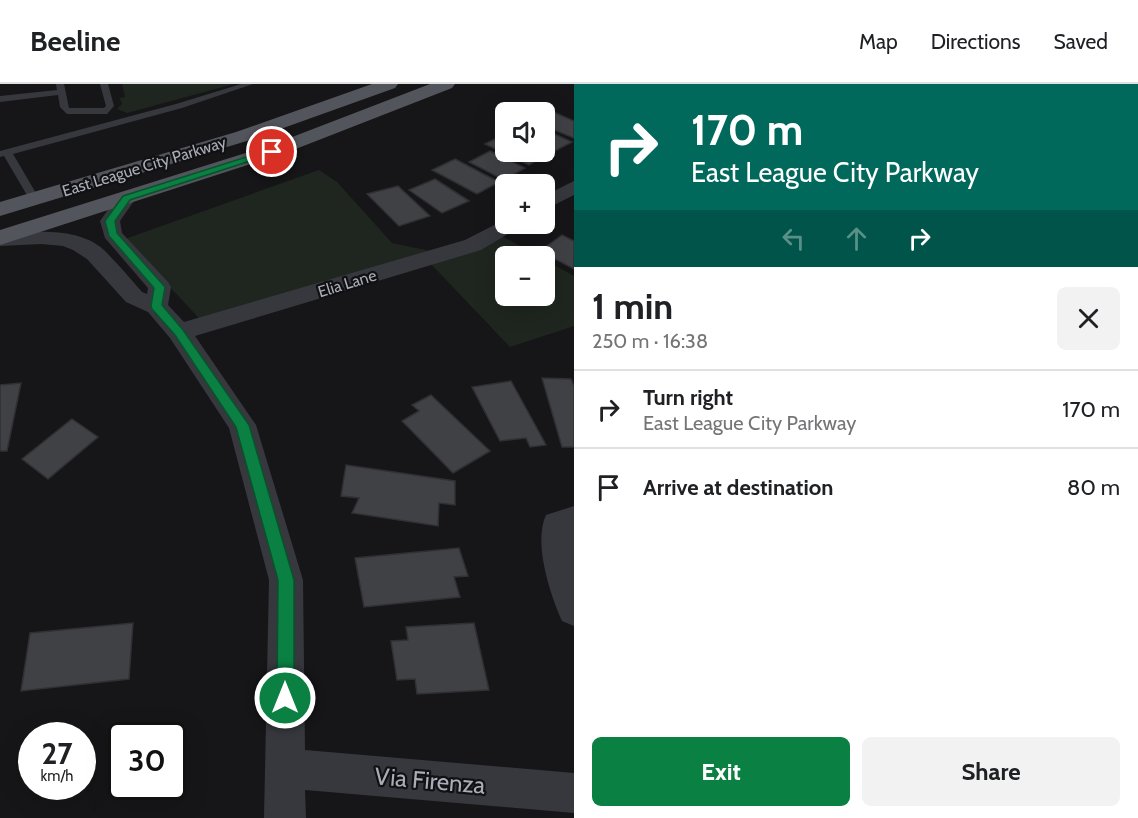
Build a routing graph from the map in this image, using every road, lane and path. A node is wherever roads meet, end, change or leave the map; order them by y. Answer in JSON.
{"nodes":[{"id":1,"x":104,"y":84,"type":"edge"},
{"id":2,"x":249,"y":84,"type":"edge"},
{"id":3,"x":389,"y":84,"type":"edge"},
{"id":4,"x":446,"y":84,"type":"edge"},
{"id":5,"x":60,"y":88,"type":"edge"},
{"id":6,"x":0,"y":99,"type":"edge"},
{"id":7,"x":106,"y":111,"type":"junction"},
{"id":8,"x":116,"y":123,"type":"junction"},
{"id":9,"x":3,"y":153,"type":"edge"},
{"id":10,"x":574,"y":187,"type":"edge"},
{"id":11,"x":126,"y":198,"type":"junction"},
{"id":12,"x":555,"y":198,"type":"edge"},
{"id":13,"x":35,"y":200,"type":"junction"},
{"id":14,"x":0,"y":209,"type":"edge"},
{"id":15,"x":0,"y":224,"type":"edge"},
{"id":16,"x":495,"y":233,"type":"edge"},
{"id":17,"x":0,"y":239,"type":"edge"},
{"id":18,"x":156,"y":306,"type":"junction"},
{"id":19,"x":179,"y":332,"type":"junction"},
{"id":20,"x":565,"y":523,"type":"edge"},
{"id":21,"x":574,"y":609,"type":"edge"},
{"id":22,"x":285,"y":768,"type":"junction"},
{"id":23,"x":574,"y":793,"type":"edge"},
{"id":24,"x":285,"y":818,"type":"edge"}],
"edges":[{"from":1,"to":7,"type":"lane"},
{"from":2,"to":8,"type":"lane"},
{"from":3,"to":13,"type":"main road","name":"East League City Parkway"},
{"from":4,"to":11,"type":"main road","name":"East League City Parkway"},
{"from":5,"to":6,"type":"lane"},
{"from":5,"to":7,"type":"lane"},
{"from":7,"to":8,"type":"lane"},
{"from":8,"to":9,"type":"lane"},
{"from":9,"to":13,"type":"lane"},
{"from":10,"to":12,"type":"street"},
{"from":11,"to":17,"type":"main road","name":"East League City Parkway"},
{"from":11,"to":18,"type":"street"},
{"from":13,"to":14,"type":"main road","name":"East League City Parkway"},
{"from":13,"to":15,"type":"main road"},
{"from":16,"to":19,"type":"street","name":"Elia Lane"},
{"from":17,"to":18,"type":"street"},
{"from":18,"to":19,"type":"street"},
{"from":19,"to":22,"type":"street"},
{"from":20,"to":21,"type":"street"},
{"from":22,"to":23,"type":"street","name":"Via Firenza"},
{"from":22,"to":24,"type":"street"}]}
